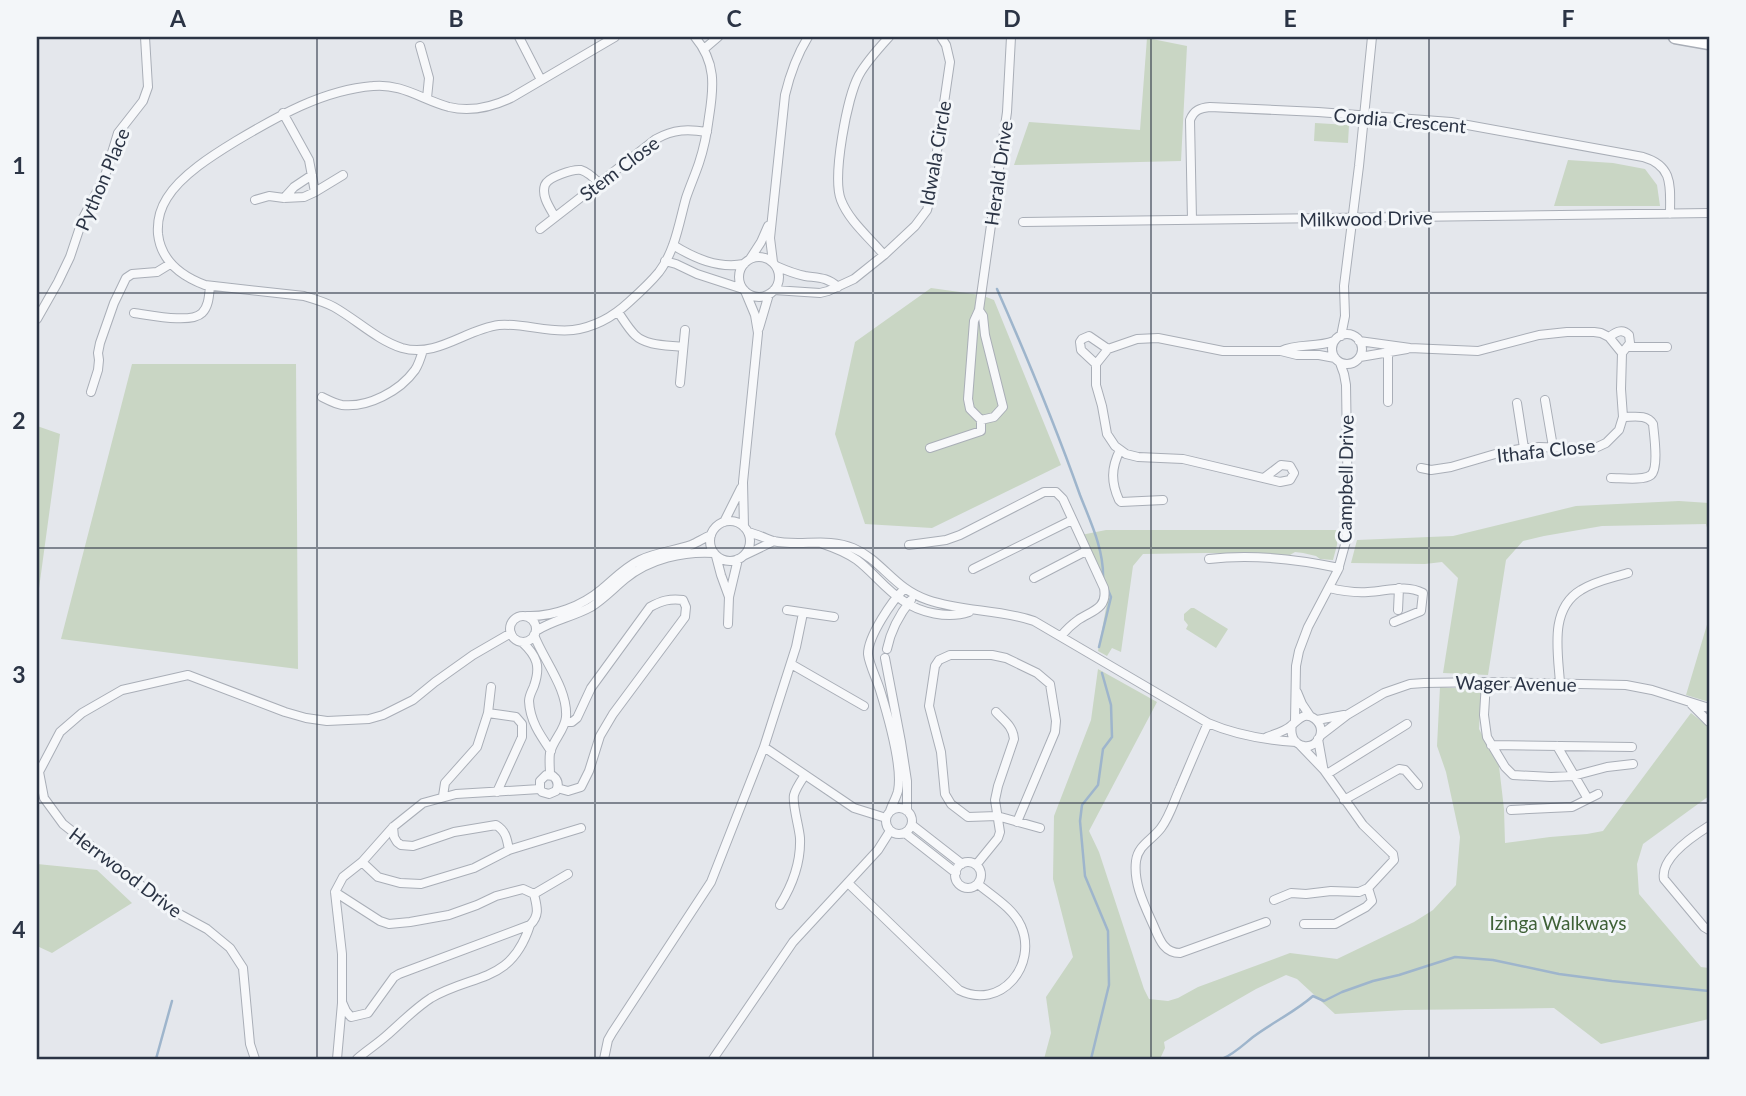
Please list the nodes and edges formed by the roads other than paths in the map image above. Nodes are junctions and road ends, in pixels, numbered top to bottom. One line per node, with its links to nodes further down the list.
1 (145, 37): 48 (street, Python Place)
2 (519, 37): 15 (street)
3 (615, 37): 15 (street)
4 (695, 37): 14 (street)
5 (718, 37): 14 (street)
6 (808, 37): 30 (street)
7 (889, 37): 35 (street)
8 (941, 37): 35 (street, Idwala Circle)
9 (1012, 37): 44 (street, Herald Drive)
10 (1372, 37): 18 (street)
11 (1675, 37): 12 (street)
12 (1709, 43)
13 (419, 46): 16 (street)
14 (704, 50): 19 (street)
15 (541, 80): 16 (street)
16 (427, 98): 17 (street)
17 (283, 113): 20 (street); 38 (street)
18 (1364, 116): 26 (street, Cordia Crescent); 29 (street); 31 (street, Cordia Crescent)
19 (707, 132): 22 (street, Stem Close); 34 (street)
20 (312, 175): 23 (street); 24 (street)
21 (343, 175): 23 (street)
22 (599, 183): 28 (street, Stem Close); 28 (street)
23 (315, 192): 24 (street)
24 (284, 198): 25 (street)
25 (255, 200)
26 (1670, 214): 27 (street, Milkwood Drive); 29 (street, Milkwood Drive)
27 (1709, 214)
28 (555, 217): 33 (street, Stem Close)
29 (1352, 217): 31 (street, Milkwood Drive); 47 (street)
30 (771, 220): 37 (street); 39 (street)
31 (1192, 220): 32 (street, Milkwood Drive)
32 (1023, 222)
33 (540, 229)
34 (673, 245): 36 (street); 37 (street)
35 (884, 255): 41 (street, Idwala Circle)
36 (665, 261): 42 (street); 45 (street)
37 (747, 261): 39 (street); 42 (street)
38 (170, 264): 40 (street); 66 (street)
39 (774, 264): 41 (street); 43 (street)
40 (210, 286): 46 (street); 58 (street)
41 (838, 287): 43 (street)
42 (744, 290): 43 (street); 50 (street)
43 (772, 292): 50 (street)
44 (979, 310): 72 (street, Herald Drive); 72 (street, Herald Drive)
45 (618, 312): 54 (street); 58 (street)
46 (134, 313)
47 (1345, 316): 52 (street); 53 (street)
48 (37, 319)
49 (685, 330): 54 (street)
50 (758, 333): 80 (street)
51 (1609, 337): 57 (street); 59 (street); 59 (street)
52 (1338, 338): 53 (street); 60 (street); 62 (street)
53 (1356, 338): 57 (street); 61 (street)
54 (683, 347): 64 (street)
55 (1667, 347): 59 (street)
56 (1108, 349): 60 (street); 63 (street); 63 (street)
57 (1388, 349): 61 (street); 69 (street)
58 (423, 350): 67 (street)
59 (1625, 350): 71 (street)
60 (1281, 351): 62 (street)
61 (1358, 359): 62 (street); 65 (street)
62 (1337, 361): 65 (street)
63 (1096, 364): 76 (street)
64 (680, 383)
65 (1346, 385): 93 (street, Campbell Drive)
66 (91, 392)
67 (321, 397)
68 (1545, 400): 73 (street)
69 (1388, 402)
70 (1517, 403): 75 (street)
71 (1623, 417): 73 (street, Ithafa Close); 79 (street)
72 (981, 420): 74 (street, Herald Drive)
73 (1553, 447): 75 (street, Ithafa Close)
74 (930, 448)
75 (1524, 448): 77 (street, Ithafa Close)
76 (1120, 450): 78 (street); 81 (street)
77 (1421, 468)
78 (1264, 478)
79 (1611, 478)
80 (743, 482): 83 (street); 84 (street)
81 (1163, 500)
82 (1072, 520): 88 (street); 89 (street); 94 (street)
83 (724, 522): 84 (street); 85 (street)
84 (746, 529): 86 (street); 91 (street)
85 (710, 535): 90 (street); 108 (street)
86 (774, 541): 87 (street); 91 (street)
87 (818, 543): 99 (street); 101 (street)
88 (909, 545)
89 (1086, 551): 96 (street); 114 (street)
90 (715, 554): 91 (street); 102 (street); 113 (street)
91 (741, 557): 102 (street)
92 (1209, 559): 93 (street)
93 (1339, 568): 97 (street, Campbell Drive)
94 (973, 569)
95 (1628, 573): 118 (street)
96 (1034, 578)
97 (1329, 588): 98 (street); 120 (street, Campbell Drive)
98 (1399, 588): 105 (street); 110 (street)
99 (904, 589): 100 (street); 101 (street)
100 (916, 595): 103 (street); 106 (street)
101 (897, 596): 103 (street); 156 (street)
102 (729, 597): 111 (street)
103 (908, 604): 106 (street); 155 (street)
104 (787, 610): 107 (street)
105 (1398, 610)
106 (972, 611): 114 (street)
107 (803, 613): 109 (street); 116 (street)
108 (527, 617): 112 (street); 113 (street)
109 (834, 617)
110 (1394, 622)
111 (728, 624)
112 (511, 633): 115 (street); 184 (street, Herrwood Drive)
113 (535, 633): 115 (street); 128 (street)
114 (1061, 636): 130 (street)
115 (522, 642): 140 (street)
116 (791, 664): 122 (street); 138 (street)
117 (1486, 682): 118 (street, Wager Avenue); 126 (street, Wager Avenue); 136 (street)
118 (1560, 683): 121 (street, Wager Avenue)
119 (491, 687): 125 (street)
120 (1296, 689): 127 (street); 131 (street, Campbell Drive)
121 (1690, 703): 123 (street, Wager Avenue); 129 (street, Wager Avenue)
122 (864, 706)
123 (1709, 708)
124 (996, 712): 157 (street)
125 (488, 713): 149 (street); 151 (street)
126 (1347, 715): 127 (street); 133 (street)
127 (1313, 718): 131 (street); 133 (street)
128 (565, 722): 140 (street); 147 (street)
129 (1709, 722)
130 (1208, 723): 134 (street); 179 (street)
131 (1293, 723): 134 (street); 135 (street)
132 (1408, 724): 142 (street)
133 (1320, 737): 135 (street); 142 (street)
134 (1264, 738): 135 (street)
135 (1298, 744): 142 (street)
136 (1491, 745): 137 (street); 145 (street)
137 (1557, 746): 139 (street); 145 (street)
138 (764, 747): 144 (street); 187 (street)
139 (1632, 747)
140 (551, 751): 143 (street)
141 (1633, 764): 145 (street)
142 (1325, 772): 153 (street)
143 (550, 775): 147 (street); 148 (street)
144 (805, 775): 156 (street); 178 (street)
145 (1573, 776): 152 (street)
146 (1418, 785): 153 (street)
147 (558, 788): 148 (street)
148 (540, 789): 149 (street)
149 (497, 792): 151 (street)
150 (1598, 794): 152 (street)
151 (443, 796): 160 (street)
152 (1588, 799): 154 (street)
153 (1344, 800): 174 (street)
154 (1511, 810)
155 (907, 811): 156 (street); 159 (street)
156 (888, 815): 164 (street)
157 (997, 817): 158 (street); 158 (street); 169 (street)
158 (1017, 822): 162 (street)
159 (912, 825): 165 (street); 168 (street)
160 (393, 827): 166 (street); 167 (street)
161 (581, 828): 166 (street)
162 (1040, 828)
163 (1708, 830): 182 (street)
164 (890, 831): 165 (street); 172 (street)
165 (905, 833): 170 (street)
166 (509, 850): 167 (street)
167 (362, 862): 175 (street)
168 (962, 864): 169 (street); 170 (street)
169 (976, 865): 173 (street)
170 (956, 873): 173 (street)
171 (568, 874): 176 (street)
172 (848, 883): 173 (street); 188 (street)
173 (978, 884)
174 (1368, 888): 177 (street); 180 (street)
175 (335, 892): 176 (street); 183 (street)
176 (534, 894): 181 (street)
177 (1274, 900)
178 (780, 905)
179 (1266, 922)
180 (1304, 924)
181 (530, 925): 183 (street); 186 (street)
182 (1709, 930)
183 (342, 1002): 185 (street)
184 (255, 1059)
185 (337, 1059)
186 (357, 1059)
187 (604, 1059)
188 (713, 1059)

